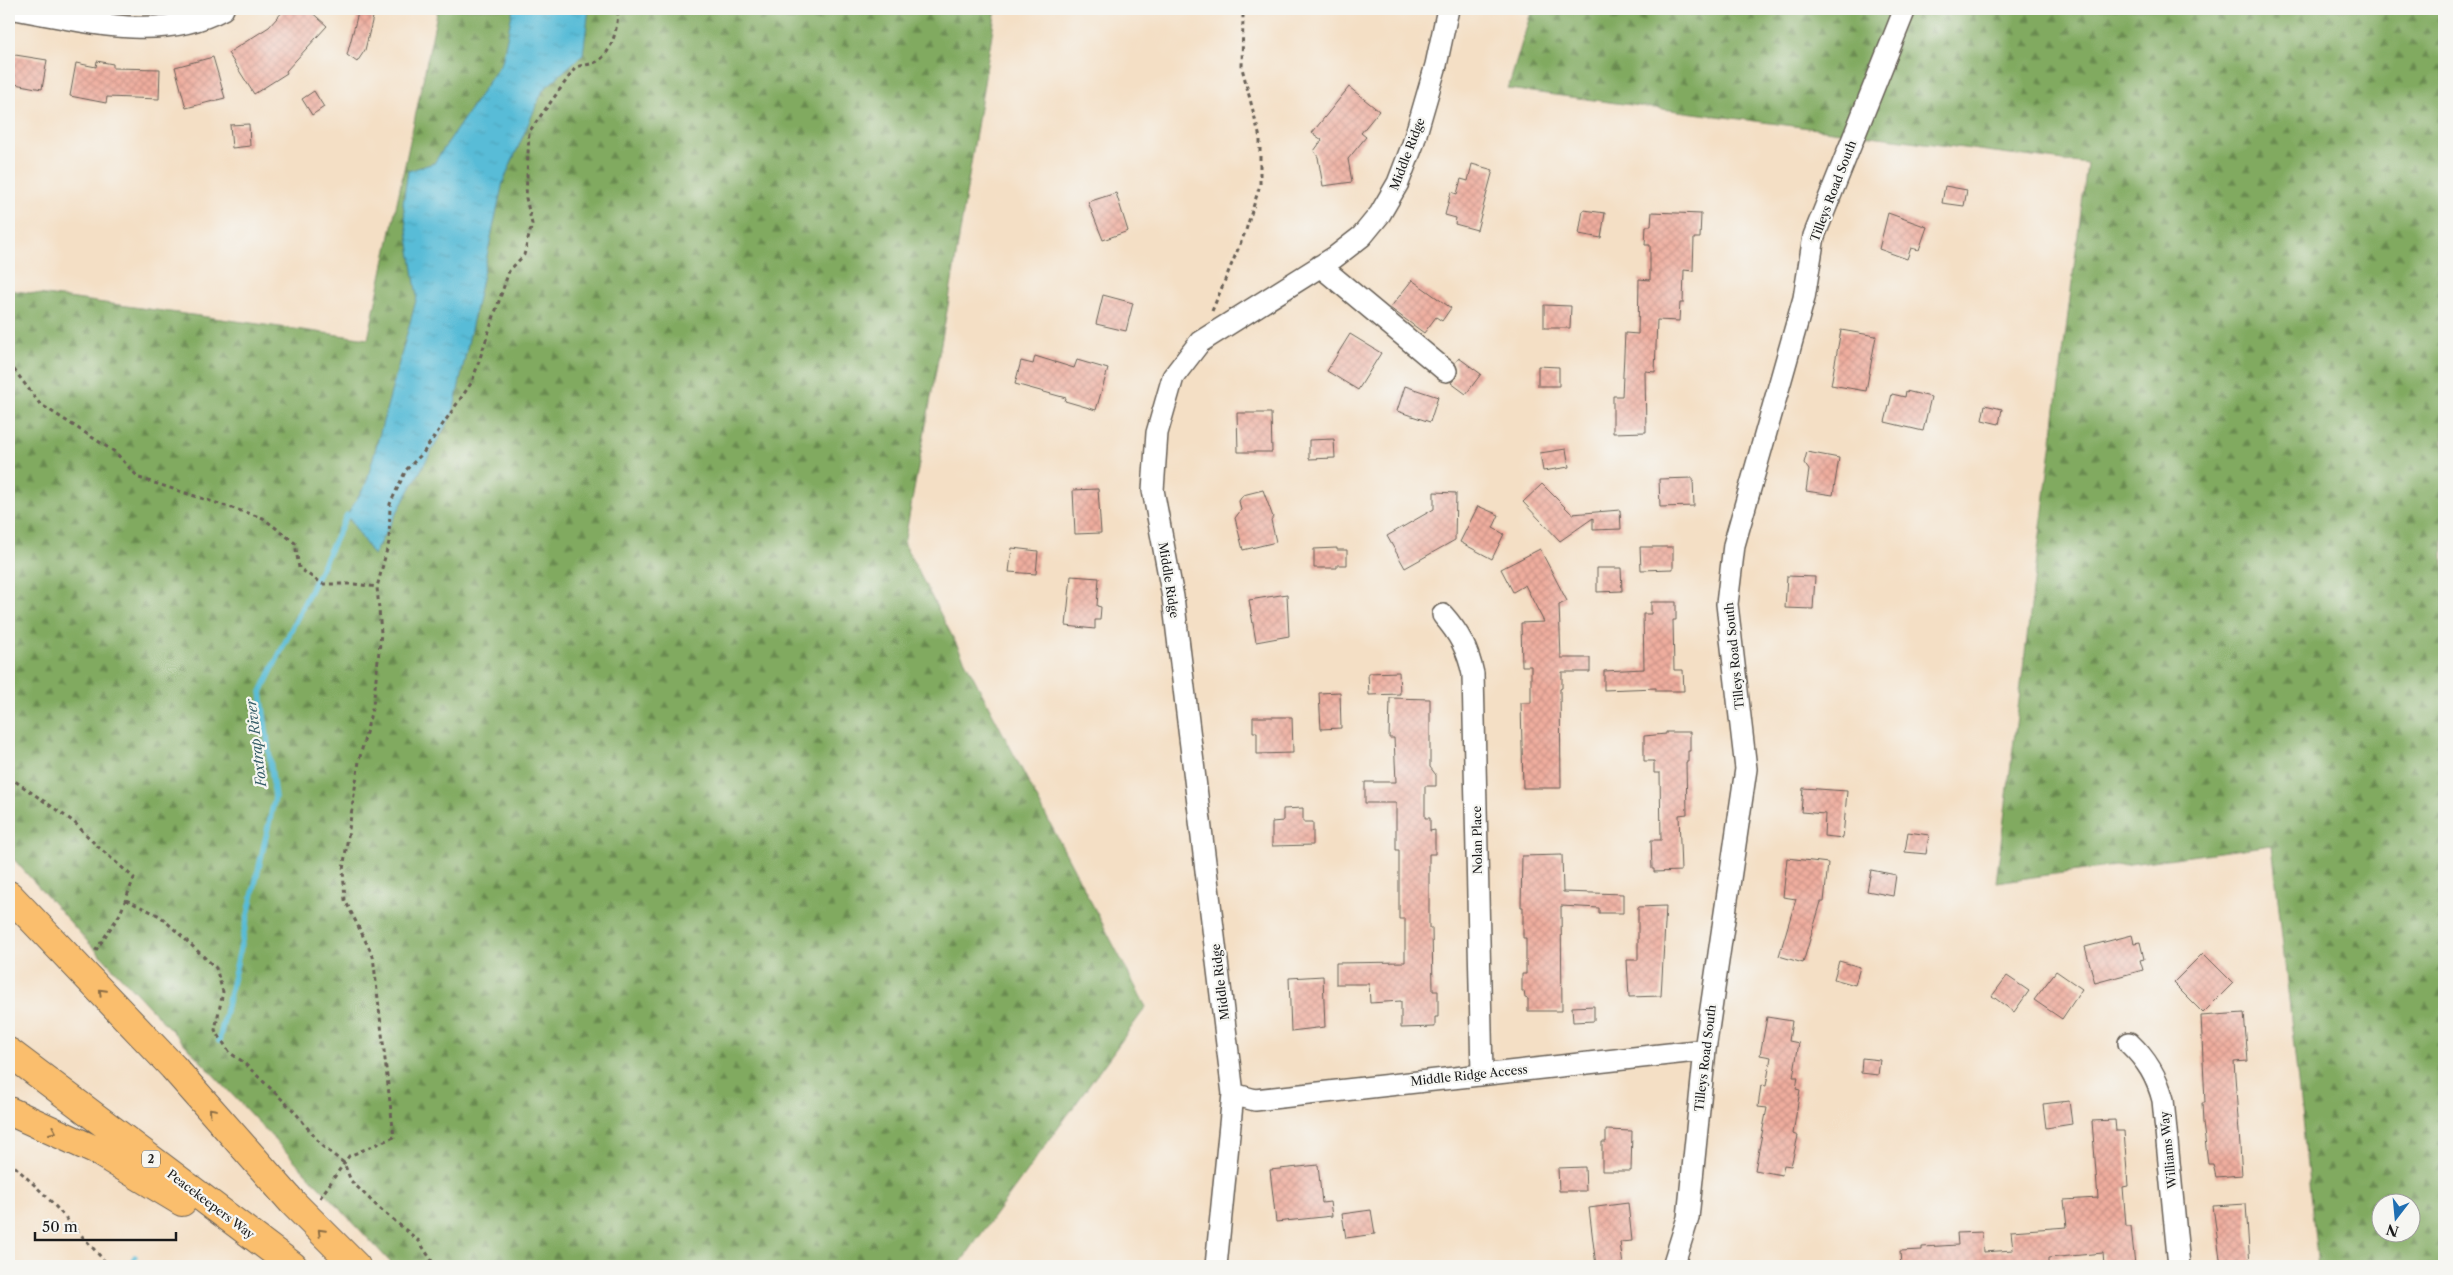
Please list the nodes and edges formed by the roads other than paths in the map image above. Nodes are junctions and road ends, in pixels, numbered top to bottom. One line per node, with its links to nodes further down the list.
1 (14, 9): 2 (street)
2 (223, 9)
3 (1448, 9): 5 (street, Middle Ridge)
4 (1905, 9): 10 (street, Tilleys Road South)
5 (1320, 266): 6 (street); 13 (street, Middle Ridge)
6 (1446, 371)
7 (1443, 615): 12 (street, Nolan Place)
8 (9, 896): 16 (highway, one-way to 8)
9 (2129, 1043): 19 (street, Williams Way)
10 (1705, 1050): 12 (street, Middle Ridge Access); 18 (street, Tilleys Road South)
11 (9, 1052): 15 (highway, Peacekeepers Way / 2)
12 (1482, 1074): 13 (street, Middle Ridge Access)
13 (1233, 1094): 17 (street, Middle Ridge)
14 (9, 1111): 15 (highway, one-way to 15)
15 (292, 1266)
16 (356, 1266)
17 (1216, 1266)
18 (1673, 1266)
19 (2179, 1266)

